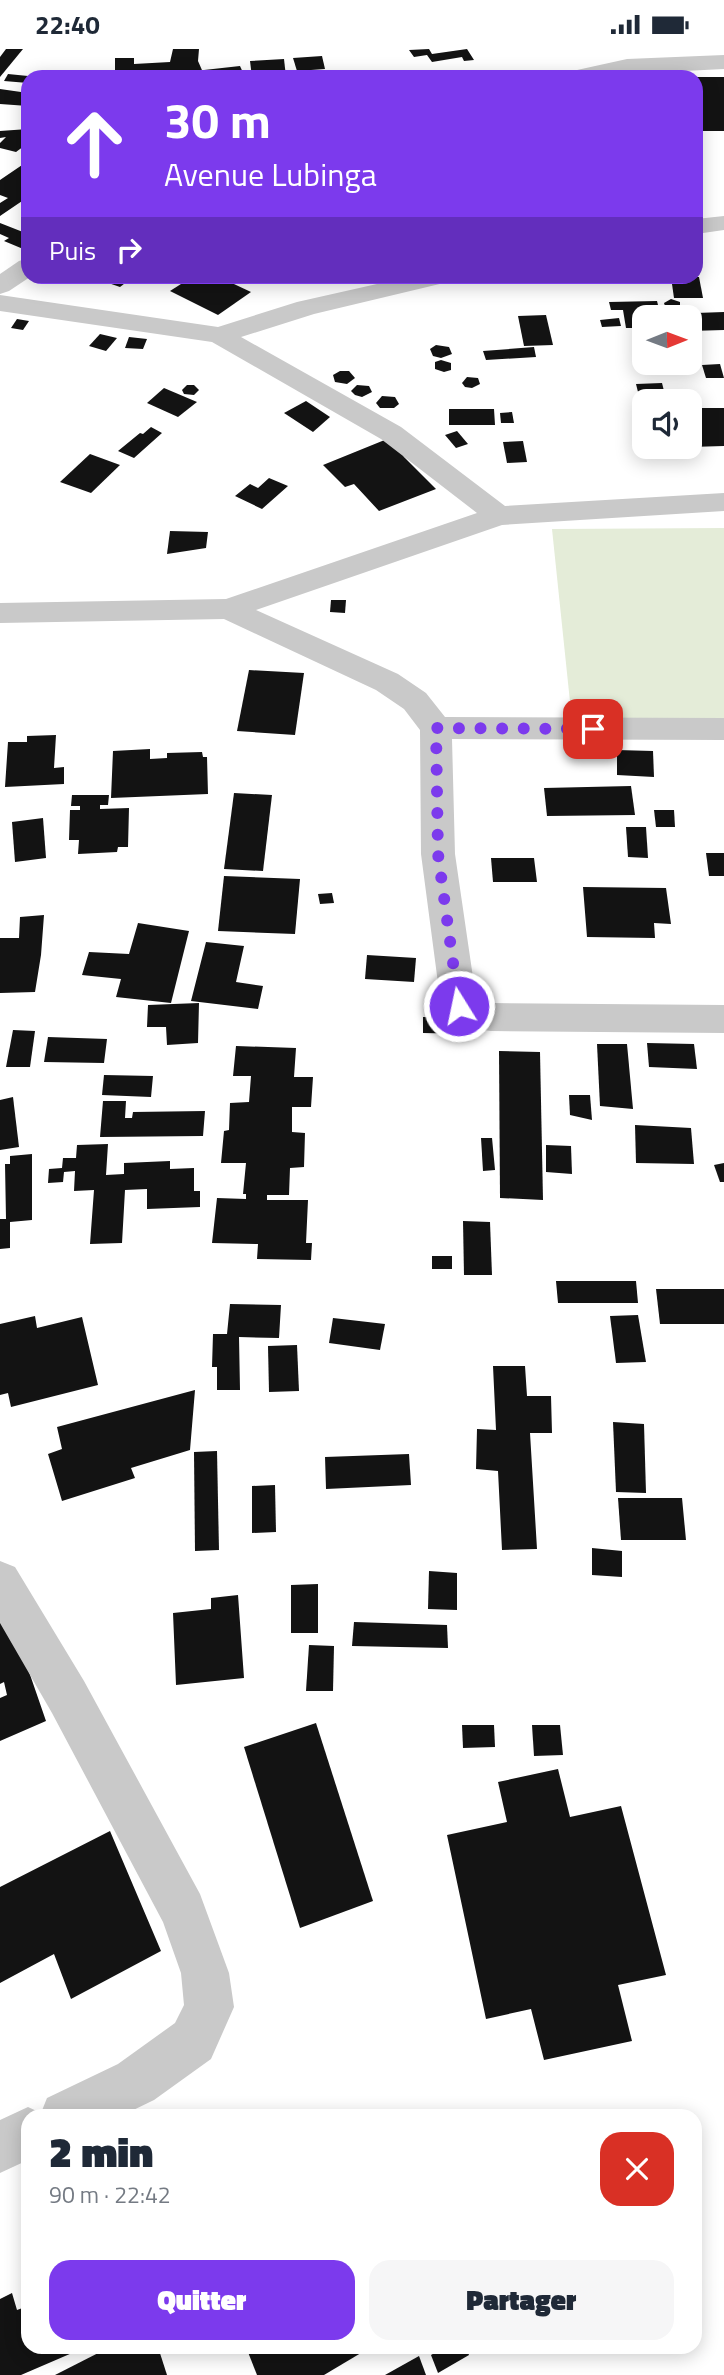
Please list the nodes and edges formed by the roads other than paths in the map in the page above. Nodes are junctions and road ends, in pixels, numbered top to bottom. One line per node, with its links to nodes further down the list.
1 (724, 62): 2 (street)
2 (608, 70)
3 (724, 223): 4 (street)
4 (703, 226)
5 (21, 271): 7 (street)
6 (409, 284): 9 (street)
7 (0, 286)
8 (0, 303): 9 (street)
9 (219, 335): 11 (street)
10 (724, 502): 11 (street)
11 (499, 516): 12 (street)
12 (228, 609): 13 (street); 14 (street)
13 (0, 613)
14 (436, 728): 15 (street); 16 (street)
15 (724, 729)
16 (724, 1019)
17 (0, 1582): 18 (street)
18 (80, 2109)
19 (21, 2136): 20 (street)
20 (0, 2147)

